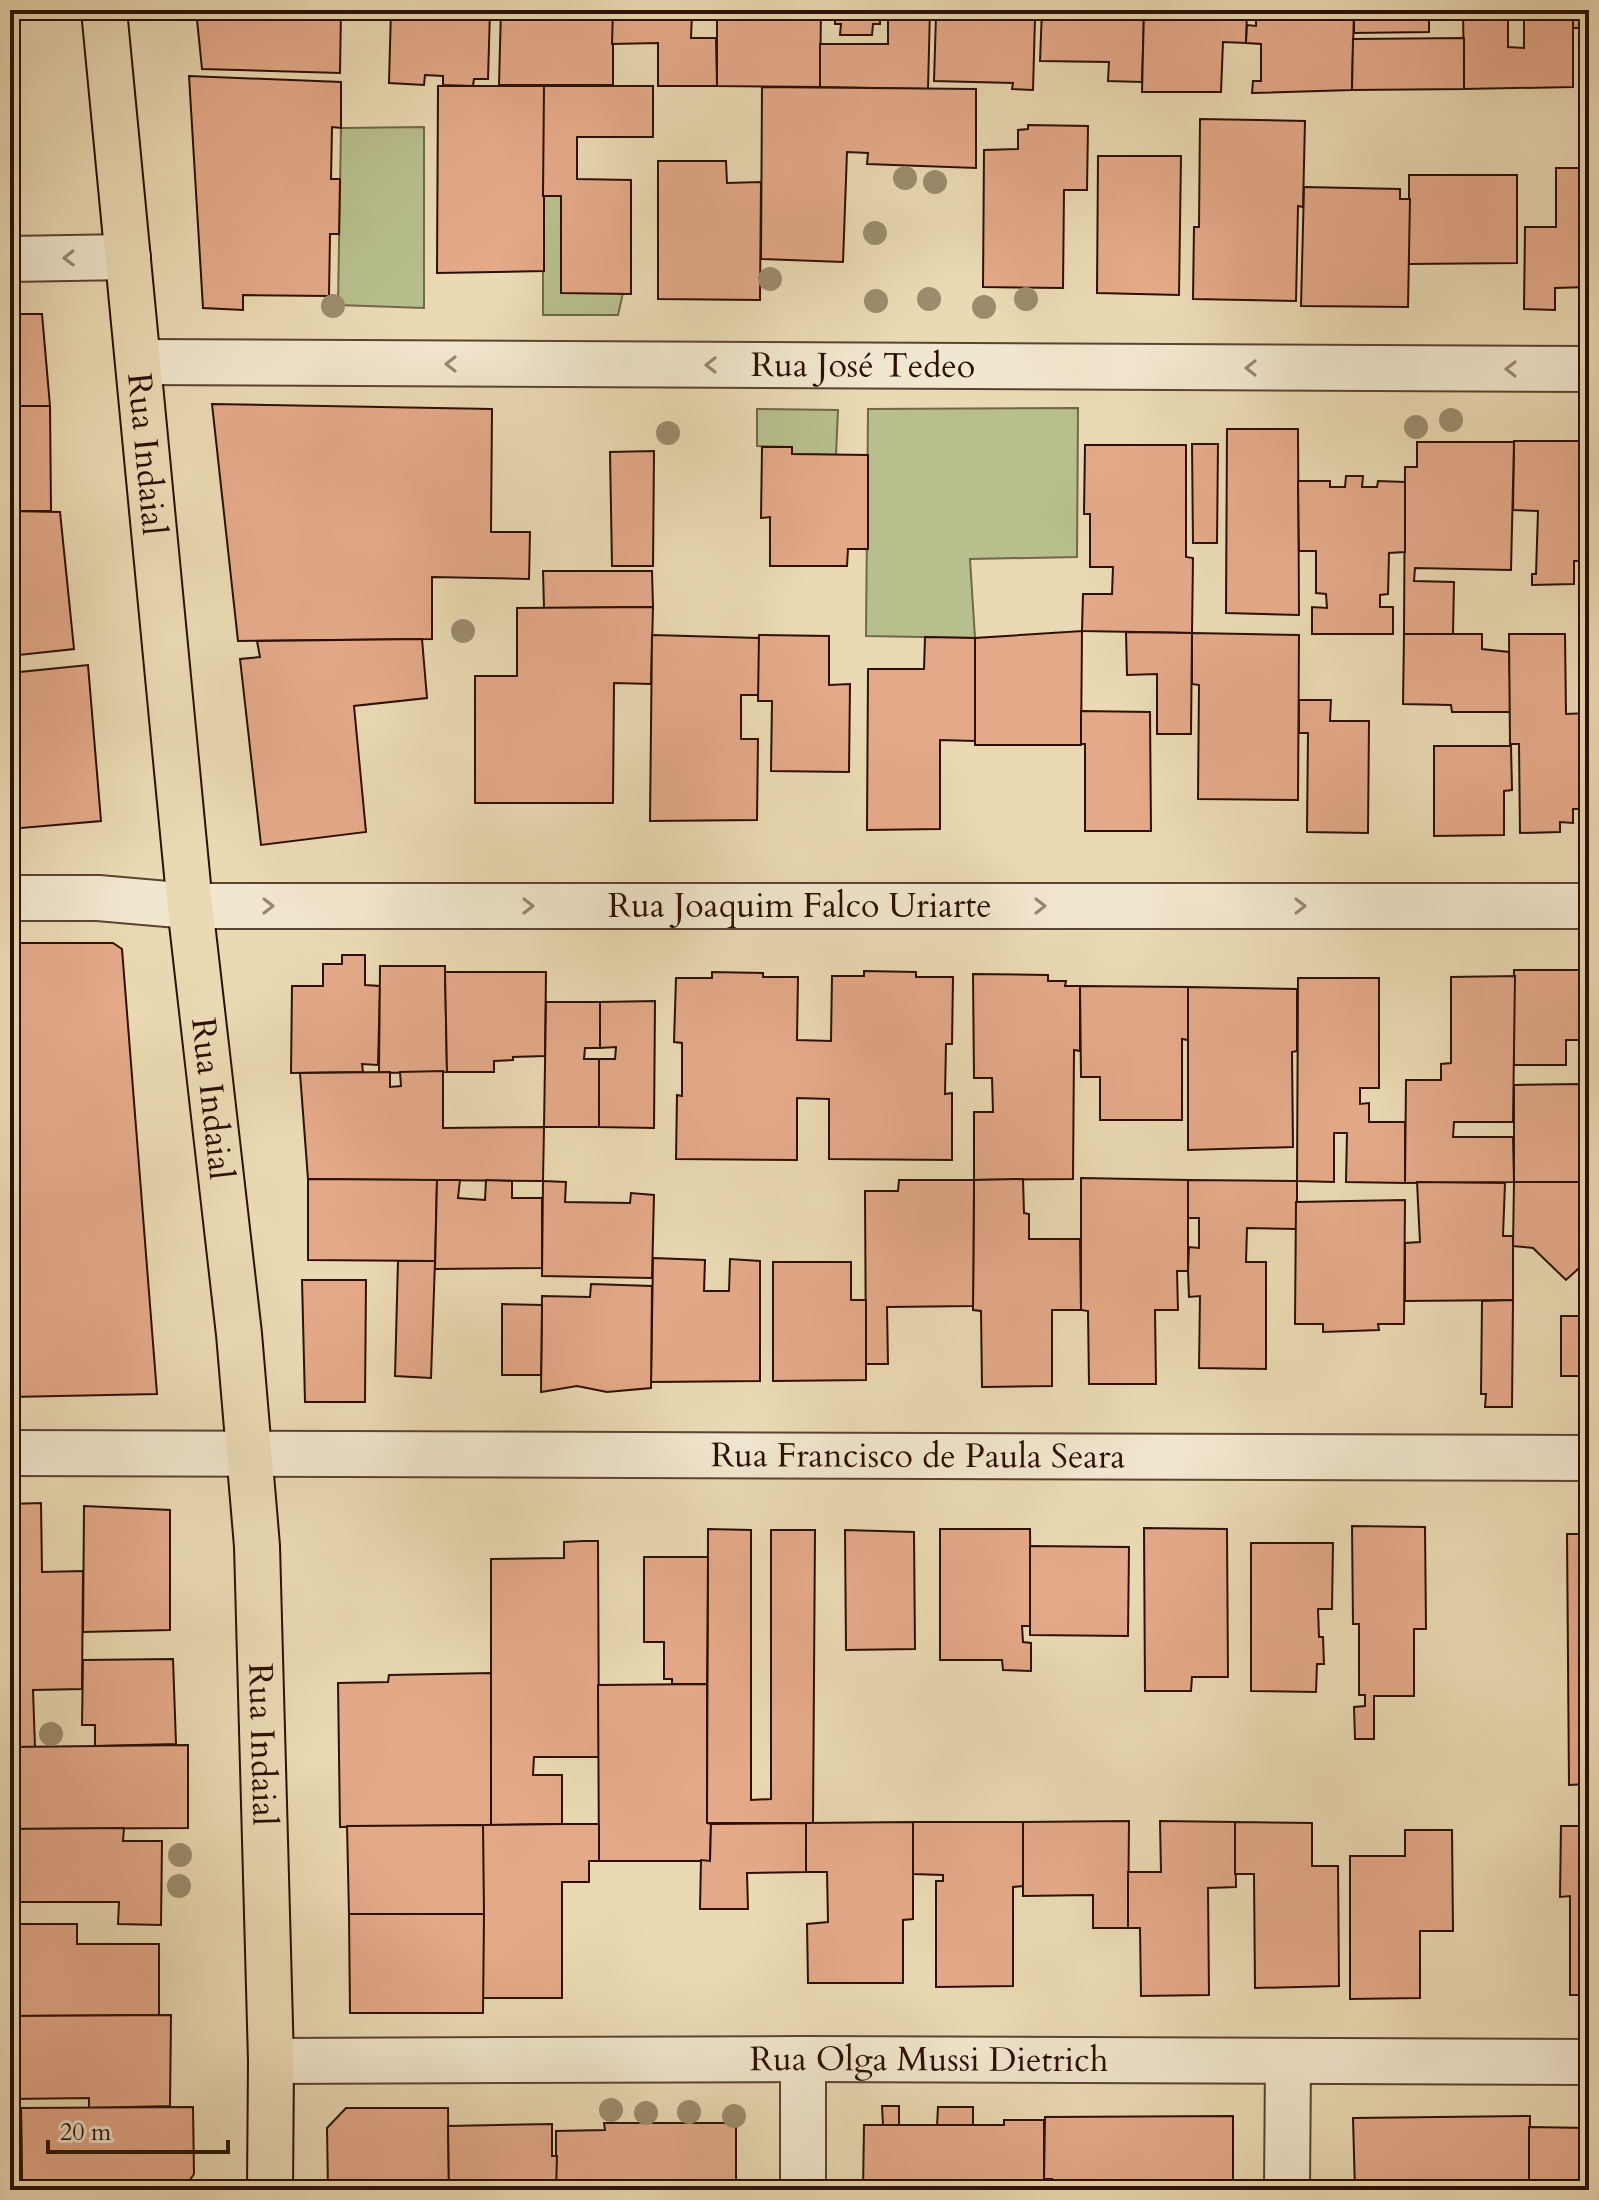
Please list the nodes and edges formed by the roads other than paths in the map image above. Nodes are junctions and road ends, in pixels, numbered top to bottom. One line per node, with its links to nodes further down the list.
1 (104, 10): 2 (main road, Rua Indaial)
2 (128, 257): 3 (street, one-way to 3); 4 (main road, Rua Indaial)
3 (10, 259)
4 (139, 362): 5 (street, Rua José Tedeo, one-way to 4); 7 (main road, Rua Indaial)
5 (1589, 369)
6 (10, 898): 7 (street, Rua Joaquim Falco Uriarte)
7 (190, 906): 8 (street, Rua Joaquim Falco Uriarte, one-way to 8); 10 (main road, Rua Indaial)
8 (1589, 906)
9 (10, 1453): 10 (street, Rua Francisco de Paula Seara)
10 (249, 1453): 11 (street, Rua Francisco de Paula Seara); 13 (main road, Rua Indaial)
11 (1589, 1458)
12 (803, 2059): 13 (street, Rua Olga Mussi Dietrich); 14 (street, Rua Olga Mussi Dietrich); 17 (street)
13 (271, 2061): 16 (main road, Rua Indaial)
14 (1288, 2062): 15 (street, Rua Olga Mussi Dietrich); 18 (street)
15 (1589, 2062)
16 (270, 2190)
17 (803, 2190)
18 (1287, 2190)

